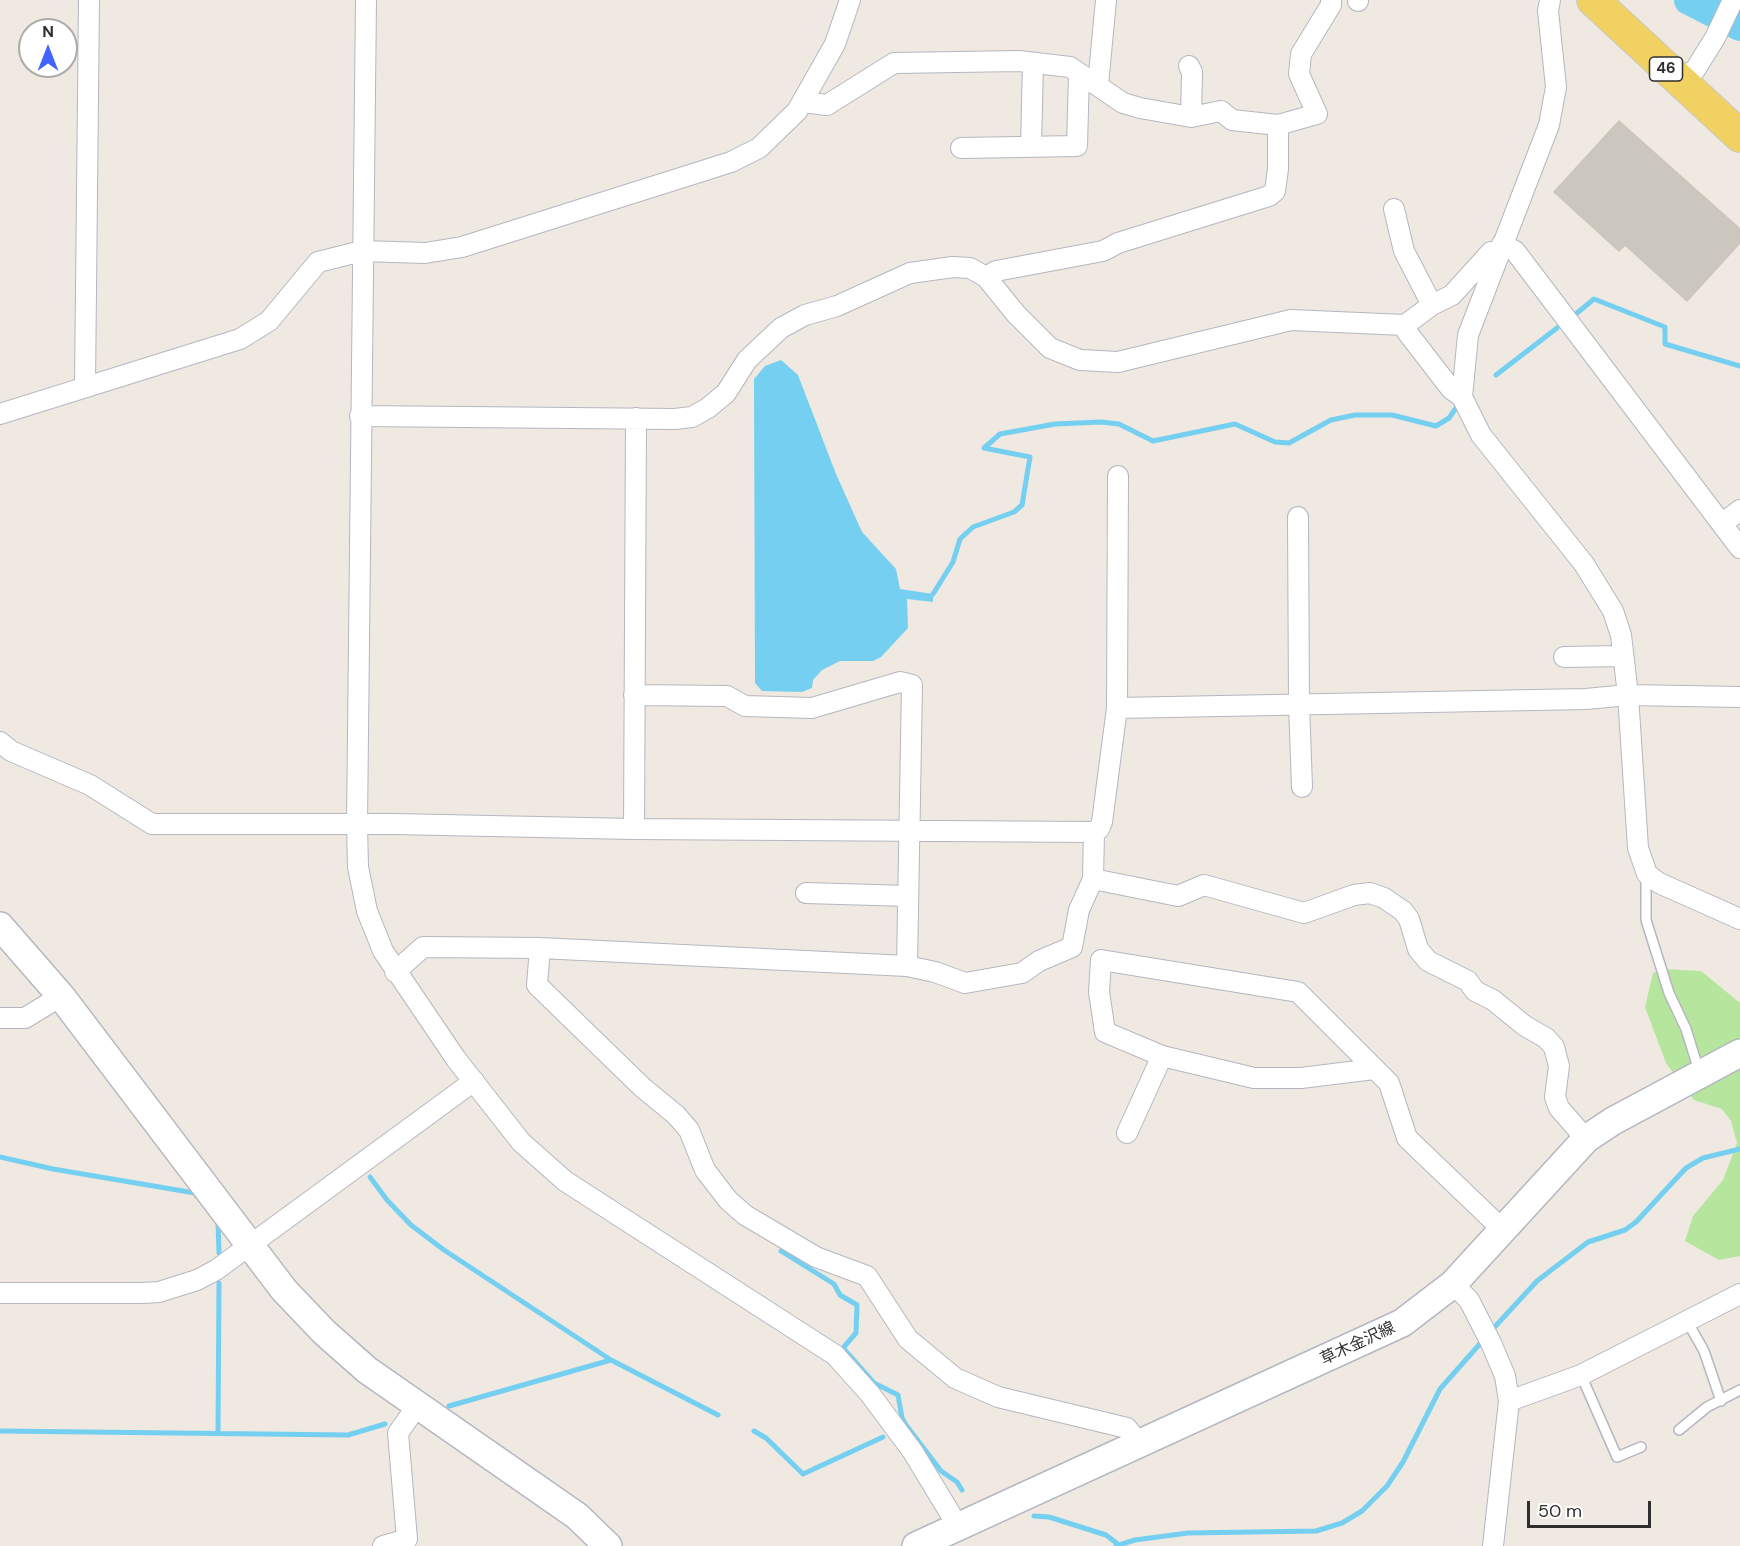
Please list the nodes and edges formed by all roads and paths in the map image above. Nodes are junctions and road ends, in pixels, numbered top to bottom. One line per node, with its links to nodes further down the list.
1 (89, 0): 26 (street)
2 (366, 0): 22 (street)
3 (850, 0): 14 (street)
4 (1106, 0): 13 (street)
5 (1331, 0): 16 (street)
6 (1550, 0): 21 (street)
7 (1593, 0): 12 (main road, 46)
8 (1733, 0): 12 (street)
9 (1033, 63): 11 (street); 14 (street); 18 (street)
10 (1189, 66): 15 (street)
11 (1079, 74): 13 (street); 18 (street)
12 (1678, 81): 17 (main road, 46)
13 (1098, 85): 15 (street)
14 (803, 102): 22 (street)
15 (1191, 117): 16 (street)
16 (1278, 125): 23 (street)
17 (1740, 136)
18 (1031, 147): 19 (street)
19 (961, 148)
20 (1394, 209): 24 (street)
21 (1501, 248): 24 (street); 27 (street); 34 (street)
22 (362, 251): 26 (street); 29 (street)
23 (986, 277): 25 (street); 30 (street)
24 (1432, 304): 25 (street)
25 (1405, 325): 27 (street)
26 (85, 386): 28 (street)
27 (1462, 397): 36 (street)
28 (0, 414)
29 (360, 416): 30 (street); 45 (street)
30 (636, 418): 38 (street)
31 (1119, 476): 42 (street)
32 (1740, 510): 34 (street)
33 (1298, 517): 41 (street)
34 (1722, 524): 35 (street)
35 (1740, 548)
36 (1622, 656): 37 (street); 39 (street)
37 (1564, 657)
38 (634, 695): 46 (street); 47 (street)
39 (1628, 695): 40 (street); 41 (street); 49 (street)
40 (1740, 697)
41 (1299, 704): 42 (street); 44 (street)
42 (1117, 708): 48 (street)
43 (0, 742): 45 (street)
44 (1302, 786)
45 (357, 825): 46 (street); 57 (street)
46 (634, 828): 47 (street)
47 (910, 830): 48 (street); 52 (street)
48 (1094, 832): 50 (street)
49 (1650, 876): 53 (street); 63 (lane)
50 (1094, 879): 56 (street); 66 (street)
51 (806, 893): 52 (street)
52 (908, 896): 56 (street)
53 (1740, 919)
54 (0, 926): 58 (main road)
55 (540, 948): 56 (street); 57 (street); 79 (street)
56 (907, 966)
57 (395, 972): 64 (street)
58 (61, 996): 59 (street); 68 (main road)
59 (0, 1018)
60 (1740, 1053): 63 (main road, 草木金沢線)
61 (1162, 1056): 62 (street); 62 (street); 65 (street)
62 (1374, 1069): 67 (street)
63 (1700, 1074): 66 (main road, 草木金沢線)
64 (474, 1081): 68 (street); 81 (street)
65 (1127, 1133)
66 (1586, 1139): 67 (main road, 草木金沢線)
67 (1502, 1229): 69 (main road, 草木金沢線)
68 (250, 1245): 70 (street); 77 (main road)
69 (1454, 1284): 75 (street); 79 (main road, 草木金沢線)
70 (0, 1293)
71 (1739, 1297): 72 (street)
72 (1687, 1321): 73 (street); 76 (lane)
73 (1581, 1375): 75 (street); 80 (lane)
74 (1740, 1390): 76 (lane)
75 (1509, 1401): 85 (street)
76 (1721, 1401): 78 (lane)
77 (417, 1406): 82 (street); 83 (main road)
78 (1679, 1430)
79 (1140, 1445): 81 (main road, 草木金沢線)
80 (1641, 1447)
81 (959, 1528): 84 (main road, 草木金沢線)
82 (383, 1546)
83 (608, 1546)
84 (916, 1546)
85 (1493, 1546)

